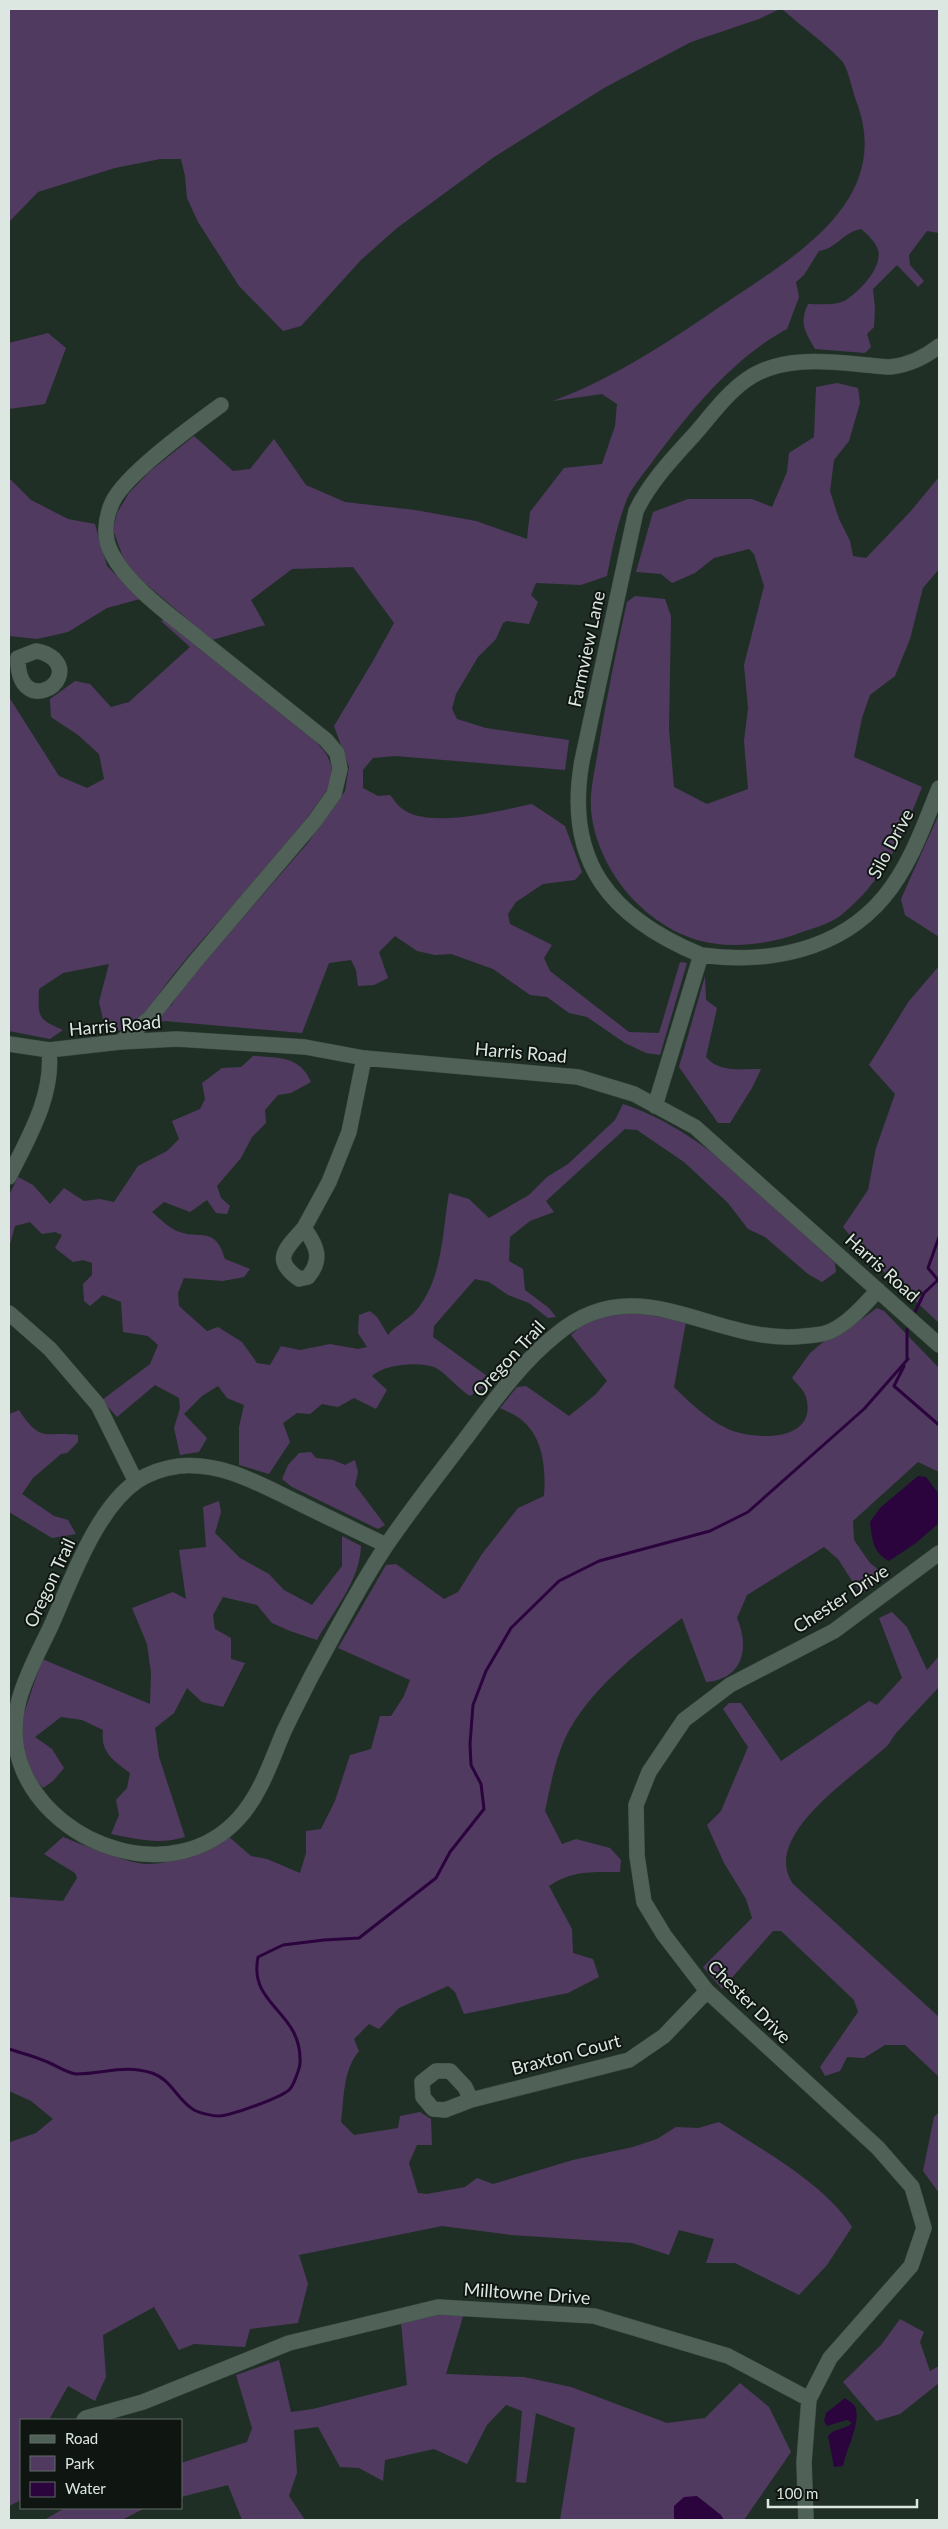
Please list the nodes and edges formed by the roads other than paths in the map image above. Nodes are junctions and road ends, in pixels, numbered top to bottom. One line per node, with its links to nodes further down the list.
1 (939, 346): 4 (street, Farmview Lane)
2 (222, 405): 5 (street)
3 (939, 788): 4 (street, Silo Drive)
4 (701, 955): 9 (street)
5 (120, 1042): 7 (street, Harris Road); 8 (street, Harris Road)
6 (9, 1044): 7 (street, Harris Road)
7 (49, 1050): 10 (street)
8 (364, 1058): 9 (street, Harris Road); 11 (street)
9 (655, 1106): 12 (street, Harris Road)
10 (9, 1177)
11 (304, 1228)
12 (878, 1290): 14 (street, Harris Road); 16 (street, Oregon Trail)
13 (9, 1313): 15 (street)
14 (939, 1345)
15 (136, 1482): 16 (street, Oregon Trail); 16 (street, Oregon Trail)
16 (386, 1545)
17 (939, 1553): 18 (street, Chester Drive)
18 (707, 1991): 19 (street, Braxton Court); 20 (street, Chester Drive)
19 (471, 2100)
20 (809, 2399): 21 (street, Milltowne Drive); 23 (street)
21 (124, 2414): 22 (street, Milltowne Drive)
22 (85, 2419)
23 (806, 2520)

